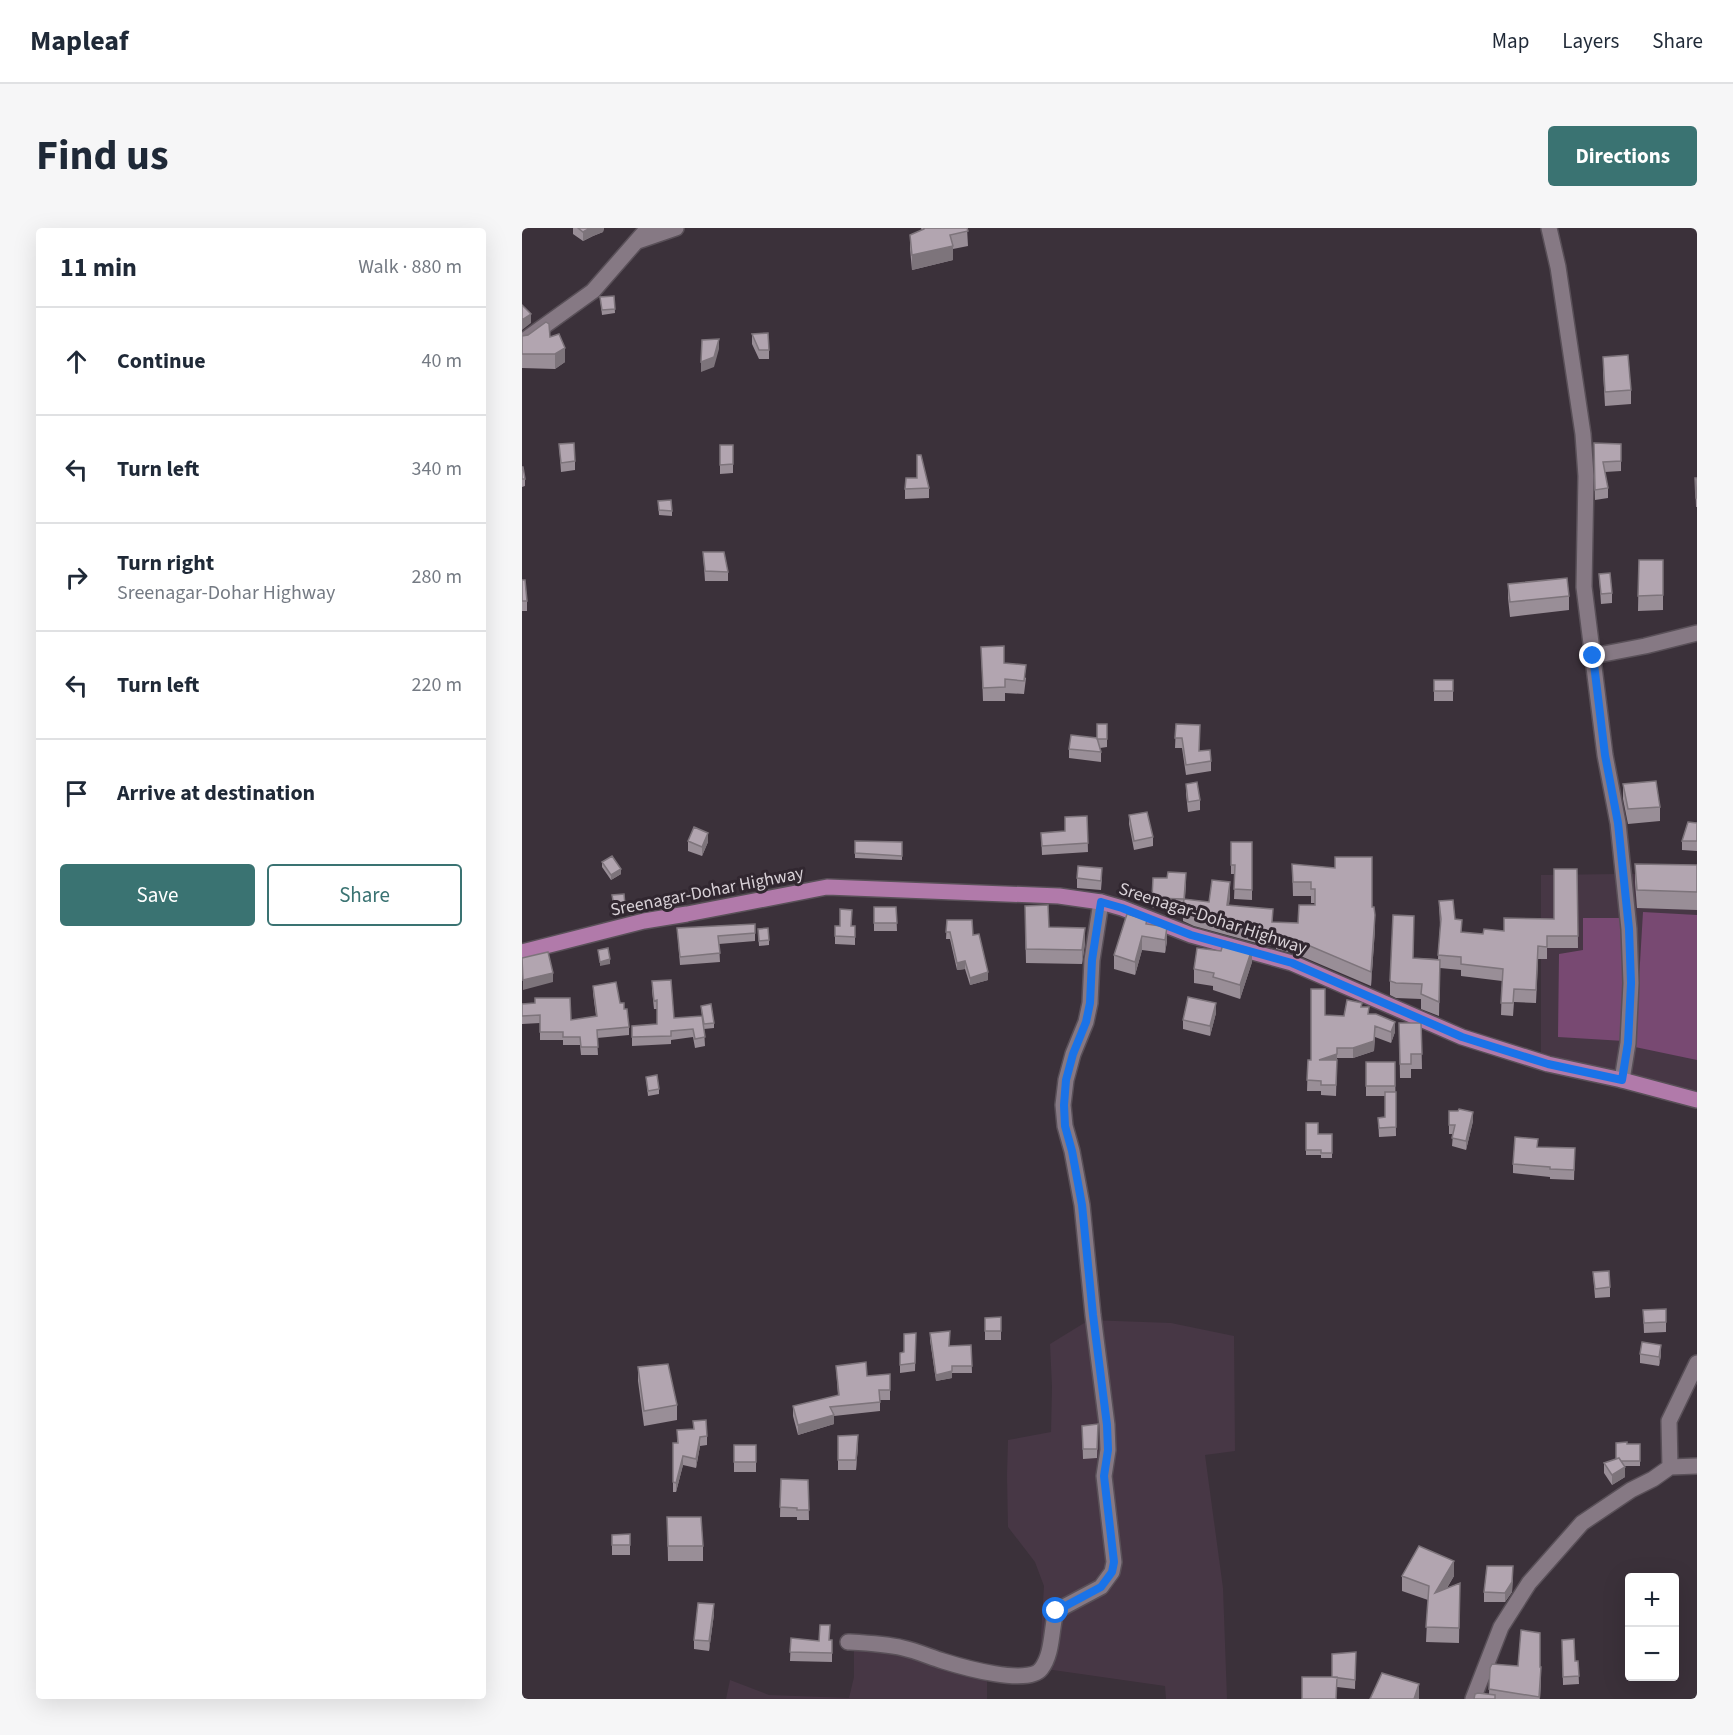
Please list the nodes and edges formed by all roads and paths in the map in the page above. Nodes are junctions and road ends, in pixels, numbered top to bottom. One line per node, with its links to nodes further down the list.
1 (676, 228): 3 (street)
2 (1549, 228): 6 (street)
3 (643, 234): 4 (street)
4 (522, 342)
5 (1697, 633): 6 (street)
6 (1593, 656): 9 (street)
7 (1101, 902): 8 (main road, Sreenagar-Dohar Highway); 9 (main road, Sreenagar-Dohar Highway); 14 (street)
8 (522, 952)
9 (1622, 1080): 10 (main road, Sreenagar-Dohar Highway)
10 (1697, 1100)
11 (1697, 1363): 13 (street)
12 (1697, 1466): 13 (street)
13 (1670, 1467): 15 (street)
14 (848, 1642)
15 (1473, 1699)

